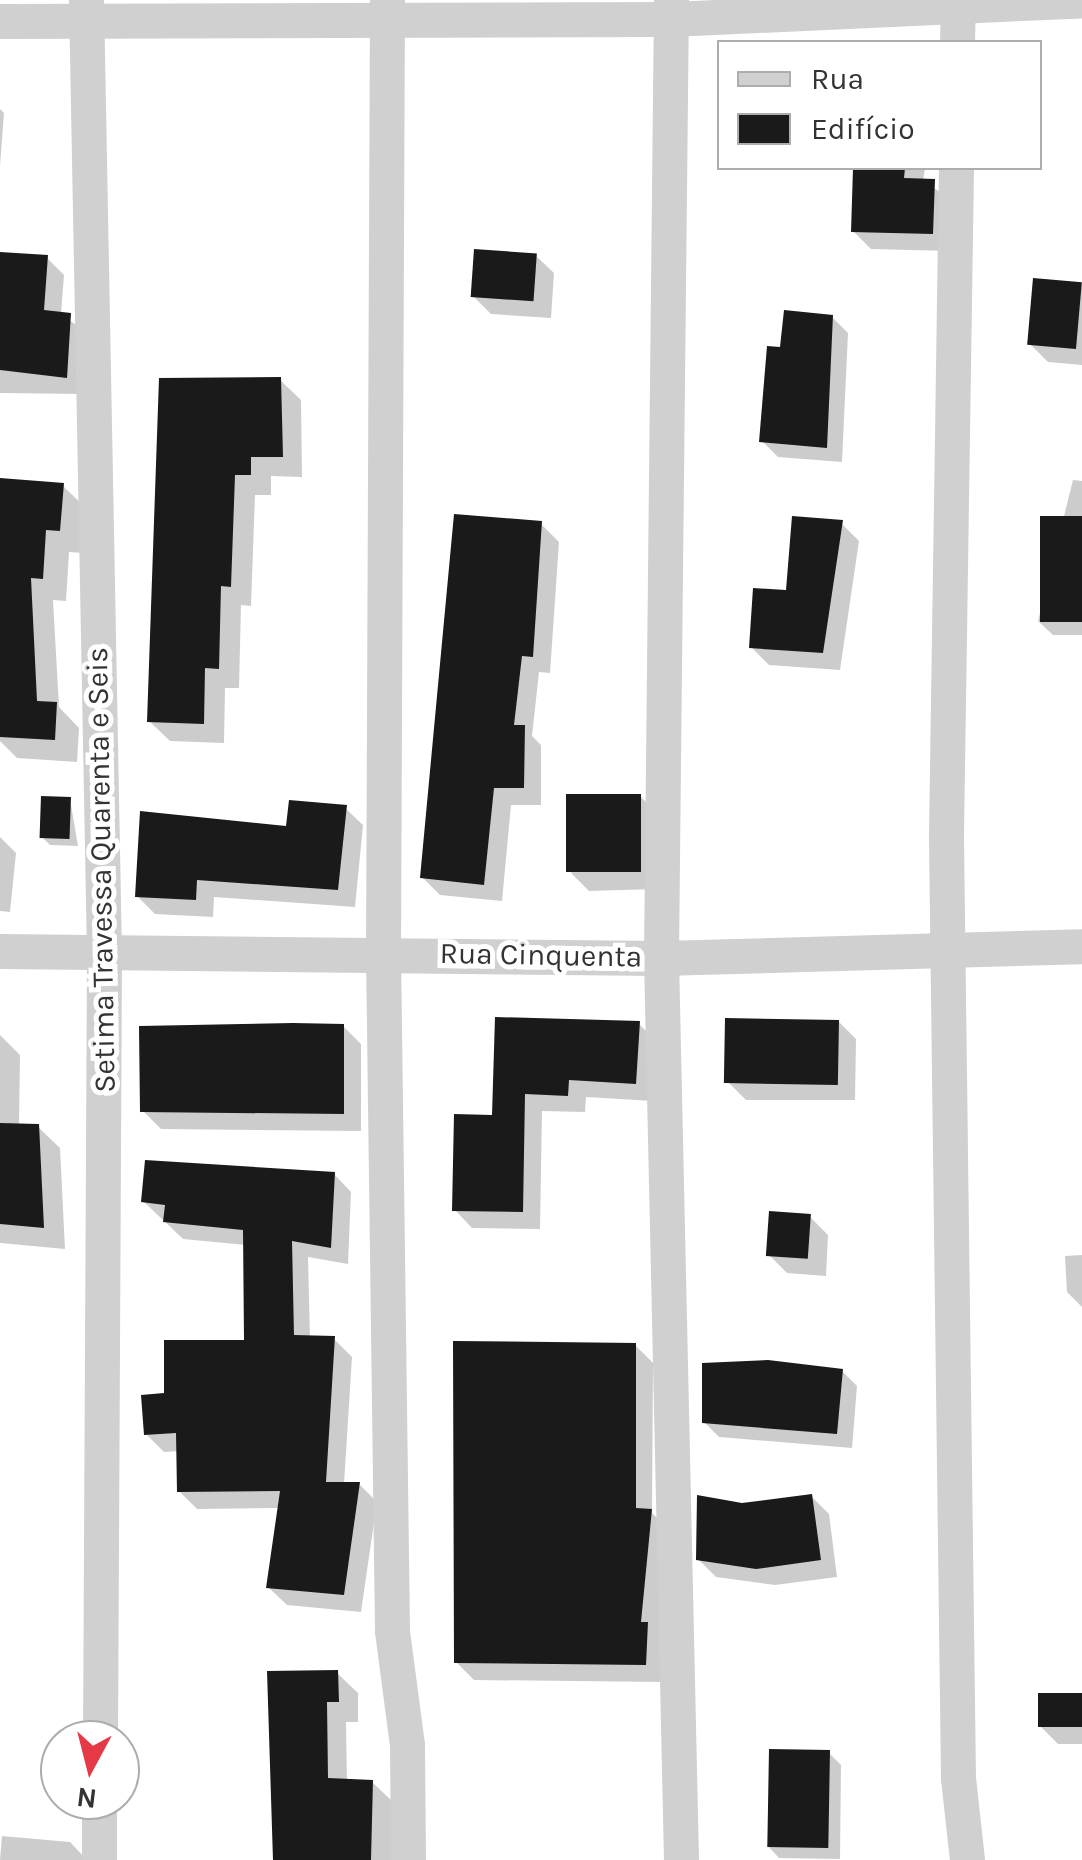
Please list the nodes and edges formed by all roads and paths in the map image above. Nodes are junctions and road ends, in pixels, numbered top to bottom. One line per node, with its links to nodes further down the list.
1 (1082, 0): 2 (street)
2 (958, 1): 3 (street); 7 (street)
3 (671, 9): 5 (street); 14 (street)
4 (87, 10): 5 (street); 6 (street); 12 (street, Setima Travessa Quarenta e Seis)
5 (387, 10): 13 (street)
6 (0, 21)
7 (958, 40)
8 (956, 170): 10 (street)
9 (1082, 946): 10 (street, Rua Cinquenta)
10 (950, 950): 14 (street, Rua Cinquenta); 20 (street)
11 (0, 952): 12 (street, Rua Cinquenta)
12 (104, 952): 13 (street, Rua Cinquenta); 15 (street, Setima Travessa Quarenta e Seis)
13 (383, 952): 14 (street, Rua Cinquenta); 18 (street)
14 (661, 958): 19 (street)
15 (100, 1720)
16 (99, 1820): 17 (street)
17 (99, 1860)
18 (408, 1860)
19 (681, 1860)
20 (967, 1860)

